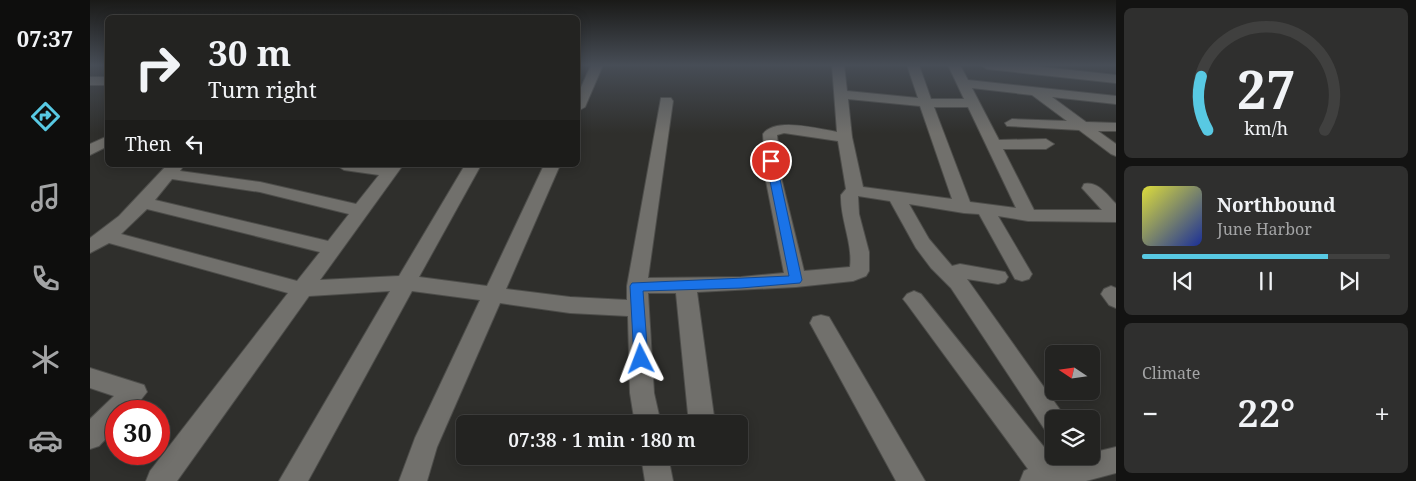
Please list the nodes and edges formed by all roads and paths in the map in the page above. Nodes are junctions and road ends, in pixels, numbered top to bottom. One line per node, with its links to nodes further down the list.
1 (587, 87): 10 (street)
2 (840, 87): 7 (street)
3 (921, 87): 11 (street)
4 (964, 87): 12 (street)
5 (999, 87): 6 (street)
6 (1037, 92): 8 (street); 14 (street)
7 (841, 94): 11 (street); 16 (street)
8 (1116, 100)
9 (666, 101): 45 (street)
10 (580, 103)
11 (926, 103): 12 (street); 31 (street)
12 (971, 103): 19 (street)
13 (1012, 122): 14 (street)
14 (1080, 125): 15 (street); 21 (street)
15 (1116, 127)
16 (845, 138): 28 (street); 41 (street)
17 (105, 142): 20 (street)
18 (1046, 144): 19 (street)
19 (993, 145): 34 (street)
20 (90, 150)
21 (1116, 151)
22 (368, 167): 26 (street)
23 (472, 167): 42 (street)
24 (551, 167): 47 (street)
25 (172, 169): 30 (street); 32 (street)
26 (393, 169): 32 (street)
27 (1090, 188): 35 (street)
28 (854, 191): 29 (street); 41 (street)
29 (897, 197): 31 (street); 43 (street)
30 (144, 202): 36 (street); 38 (street)
31 (964, 208): 33 (street)
32 (361, 211): 38 (street)
33 (986, 211): 34 (street); 39 (street)
34 (1028, 215): 35 (street)
35 (1116, 215)
36 (108, 237): 37 (street); 46 (street)
37 (90, 247)
38 (333, 249): 46 (street)
39 (1022, 274)
40 (998, 277): 43 (street)
41 (796, 280): 44 (street)
42 (406, 282): 46 (street); 47 (street); 62 (street)
43 (958, 283): 52 (street)
44 (686, 285): 45 (street); 54 (street)
45 (637, 286): 49 (street)
46 (301, 289): 61 (street)
47 (494, 295): 49 (street); 63 (street)
48 (914, 299): 60 (street)
49 (638, 308): 53 (street)
50 (822, 323): 65 (street)
51 (90, 378): 55 (street)
52 (1046, 410)
53 (646, 415)
54 (701, 415)
55 (90, 437)
56 (1116, 460): 57 (street)
57 (1100, 461)
58 (656, 465): 64 (street)
59 (1075, 465): 60 (street)
60 (1042, 479)
61 (160, 481)
62 (293, 481)
63 (413, 481)
64 (659, 481)
65 (911, 481)

